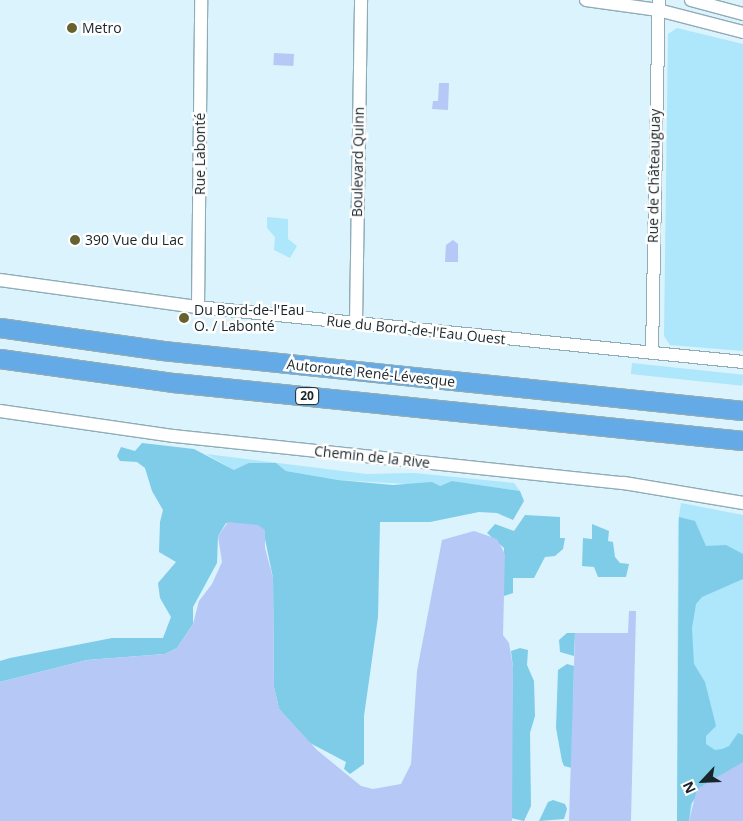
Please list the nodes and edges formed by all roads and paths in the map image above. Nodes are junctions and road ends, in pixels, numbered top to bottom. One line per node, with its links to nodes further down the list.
1 (201, 0): 9 (street, Rue Labonté)
2 (361, 0): 10 (street, Boulevard Quinn)
3 (586, 0): 5 (street)
4 (691, 0): 6 (street)
5 (658, 5): 7 (street); 12 (street, Rue de Châteauguay)
6 (743, 14)
7 (743, 32)
8 (0, 280): 9 (street, Rue du Bord-de-l'Eau Ouest)
9 (198, 307): 10 (street, Rue du Bord-de-l'Eau Ouest)
10 (356, 323): 12 (street, Rue du Bord-de-l'Eau Ouest)
11 (0, 328): 15 (highway, Autoroute René-Lévesque / 20)
12 (652, 353): 14 (street, Rue du Bord-de-l'Eau Ouest)
13 (0, 359): 17 (highway, 20)
14 (743, 362)
15 (737, 410)
16 (0, 411): 20 (street, Chemin de la Rive)
17 (702, 437): 18 (highway, 20); 19 (highway)
18 (743, 441)
19 (743, 447)
20 (743, 503)

